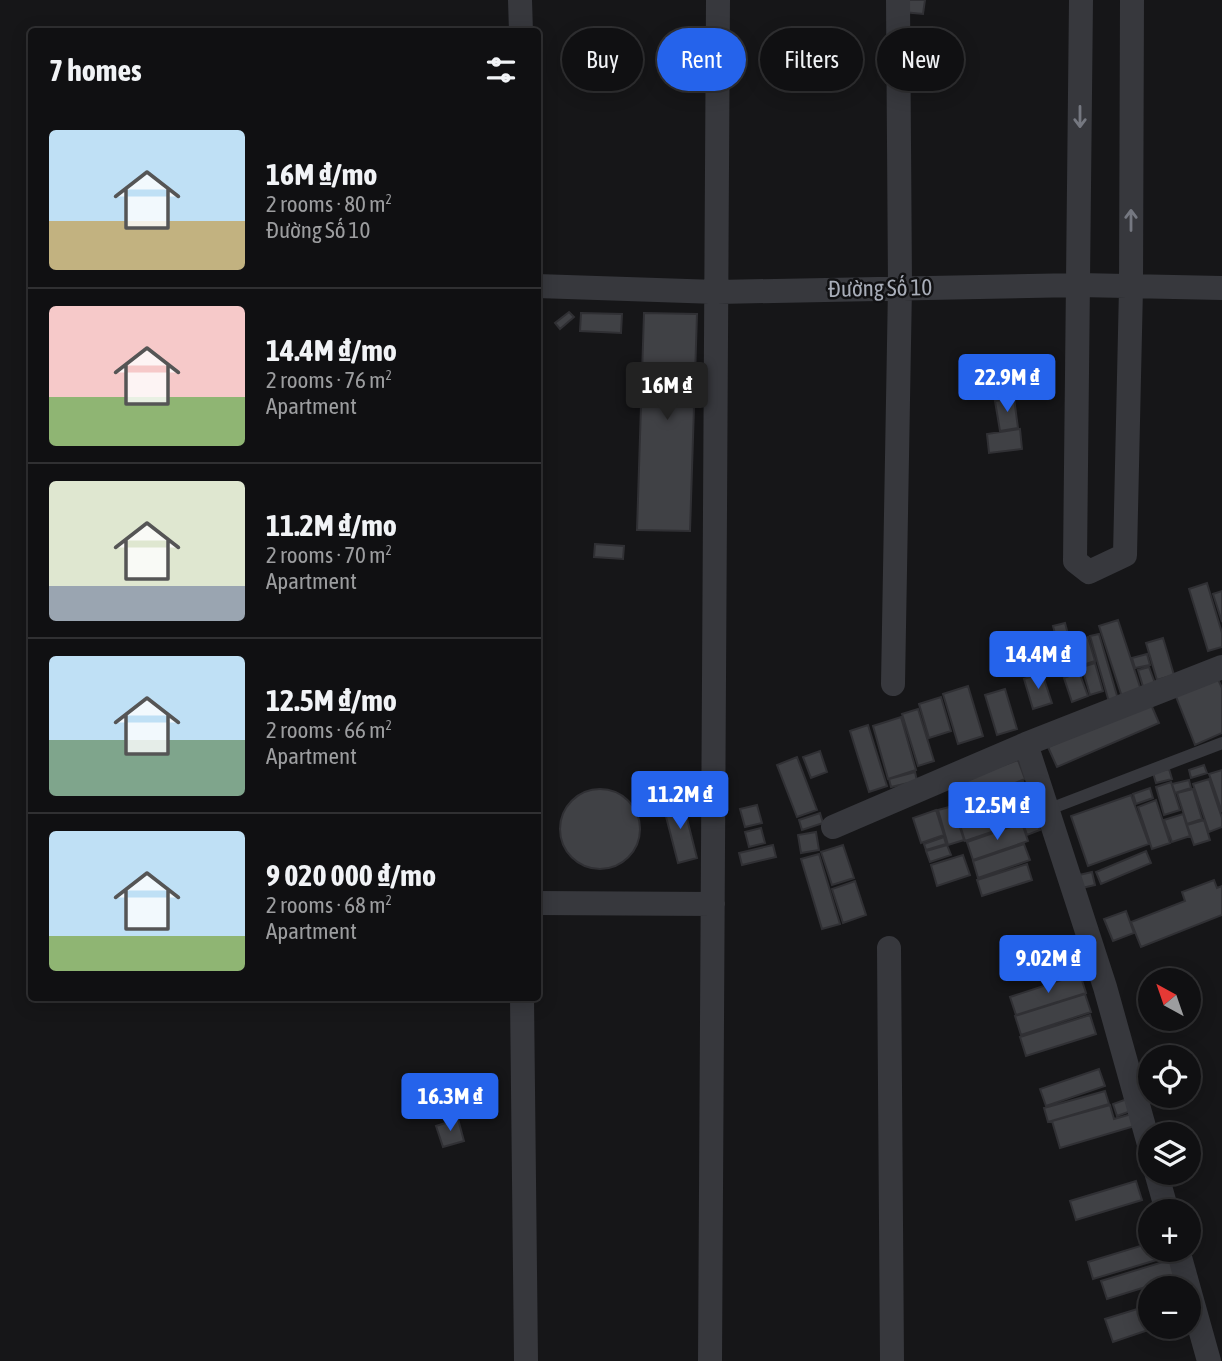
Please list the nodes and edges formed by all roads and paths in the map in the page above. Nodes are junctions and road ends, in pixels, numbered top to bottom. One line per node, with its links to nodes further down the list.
1 (520, 0): 6 (street)
2 (718, 0): 12 (street)
3 (898, 0): 9 (street)
4 (1081, 0): 8 (street, one-way to 8)
5 (1132, 0): 10 (street, one-way to 5)
6 (521, 28)
7 (541, 285): 12 (street, Đường Số 10)
8 (1079, 285): 9 (street, Đường Số 10); 10 (street, Đường Số 10); 10 (street)
9 (900, 287): 12 (street, Đường Số 10); 14 (street)
10 (1131, 288): 11 (street, Đường Số 10)
11 (1222, 288)
12 (717, 292): 20 (street)
13 (1222, 667): 16 (street)
14 (893, 684)
15 (1222, 743): 17 (lane)
16 (1026, 744): 17 (street); 18 (street)
17 (1047, 810): 23 (street)
18 (833, 827)
19 (541, 903): 20 (street)
20 (713, 904): 26 (street)
21 (889, 948): 27 (street)
22 (522, 1001): 25 (street)
23 (1143, 1122)
24 (1181, 1262): 28 (street)
25 (526, 1361)
26 (710, 1361)
27 (892, 1361)
28 (1209, 1361)

